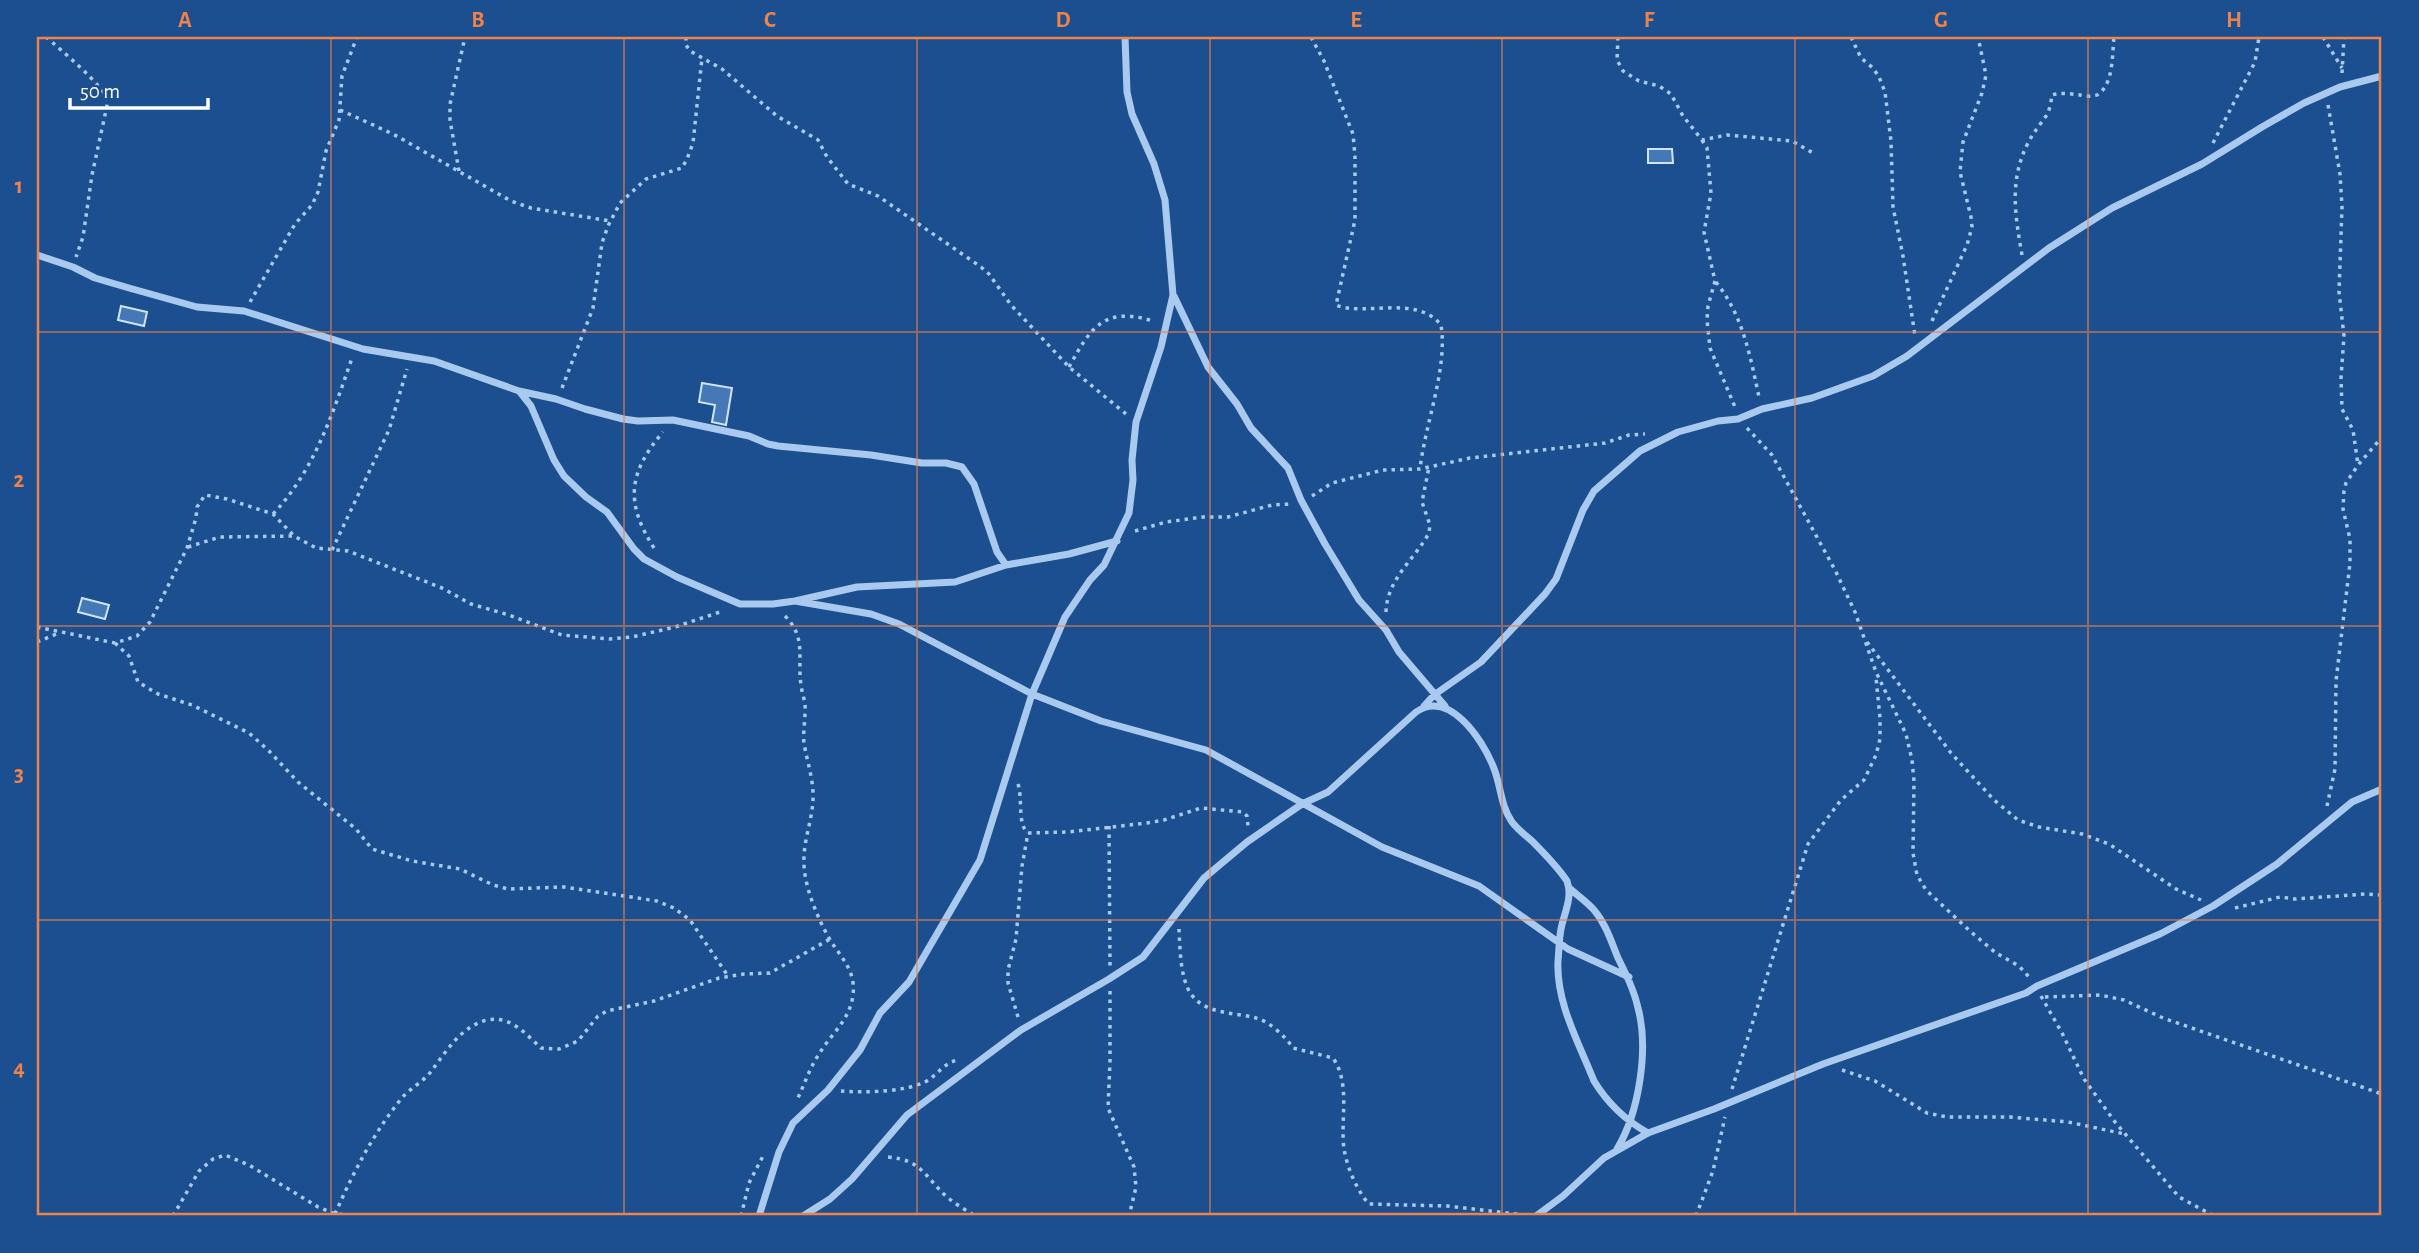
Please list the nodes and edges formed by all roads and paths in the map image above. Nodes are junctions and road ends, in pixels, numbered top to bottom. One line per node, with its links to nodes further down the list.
1 (46, 37): 26 (path)
2 (357, 37): 19 (path)
3 (465, 37): 23 (path)
4 (686, 37): 14 (path)
5 (1125, 37): 29 (street)
6 (1311, 37): 46 (path)
7 (1618, 37): 20 (path)
8 (1852, 37): 33 (path)
9 (1978, 37): 33 (path)
10 (2114, 37): 27 (path)
11 (2259, 37): 22 (path)
12 (2323, 37): 15 (path)
13 (2344, 37): 15 (path)
14 (702, 58): 24 (path); 35 (path)
15 (2342, 68): 17 (path)
16 (2382, 76): 17 (street)
17 (2340, 87): 18 (street)
18 (2326, 93): 22 (street); 44 (path)
19 (340, 110): 23 (path); 30 (path)
20 (1702, 140): 21 (path); 28 (path)
21 (1815, 154)
22 (2202, 164): 27 (street)
23 (459, 171): 24 (path)
24 (610, 221): 37 (path)
25 (37, 255): 26 (street)
26 (73, 267): 30 (street)
27 (2025, 267): 33 (street)
28 (1715, 281): 38 (path); 39 (path)
29 (1173, 295): 31 (street); 47 (street)
30 (244, 311): 32 (street)
31 (1167, 326): 35 (path); 41 (street)
32 (355, 346): 34 (street); 48 (path)
33 (1919, 346): 38 (street)
34 (407, 356): 36 (street); 52 (path)
35 (1069, 367): 41 (path)
36 (519, 391): 37 (street); 56 (street)
37 (556, 399): 40 (street)
38 (1762, 410): 39 (street)
39 (1738, 419): 42 (street); 61 (path)
40 (673, 420): 53 (path); 54 (street)
41 (1136, 422): 50 (street)
42 (1668, 437): 45 (path); 66 (street)
43 (2382, 437): 44 (path)
44 (2358, 466): 72 (path)
45 (1429, 467): 46 (path); 59 (path)
46 (1420, 469): 47 (path)
47 (1301, 500): 50 (path); 59 (street)
48 (273, 514): 49 (path); 51 (path)
49 (294, 536): 51 (path); 52 (path)
50 (1118, 538): 54 (street); 65 (street)
51 (187, 548): 63 (path)
52 (332, 550): 56 (path)
53 (657, 553)
54 (1006, 565): 55 (street)
55 (795, 601): 57 (street); 65 (street)
56 (740, 604): 57 (street)
57 (773, 604): 80 (path)
58 (37, 628): 60 (path)
59 (1385, 628): 66 (street)
60 (61, 632): 62 (path); 63 (path)
61 (1863, 638): 64 (path); 78 (path)
62 (37, 642)
63 (115, 643): 82 (path)
64 (1876, 672): 85 (path); 92 (path)
65 (1032, 694): 69 (street); 71 (street)
66 (1434, 695): 67 (street); 68 (street)
67 (1424, 706): 68 (street); 71 (street)
68 (1449, 710): 76 (street)
69 (1010, 766): 74 (path); 90 (street)
70 (2382, 789): 72 (street)
71 (1302, 804): 75 (street); 81 (street)
72 (2322, 825): 78 (street)
73 (1109, 826): 74 (path); 75 (path); 84 (path)
74 (1028, 833): 87 (path)
75 (1247, 842): 79 (street)
76 (1569, 888): 81 (street); 83 (street)
77 (2382, 895): 78 (path)
78 (2213, 906): 85 (street)
79 (1179, 910): 84 (street); 108 (path)
80 (830, 939): 82 (path); 93 (path)
81 (1560, 944): 83 (street); 94 (street)
82 (728, 976): 100 (path)
83 (1629, 977): 94 (street)
84 (1109, 979): 87 (street); 107 (path)
85 (2037, 986): 86 (path); 89 (street)
86 (2041, 997): 91 (path); 96 (path)
87 (1021, 1030): 88 (street)
88 (987, 1056): 90 (path); 99 (street)
89 (1823, 1064): 92 (street); 96 (path)
90 (828, 1090): 104 (street)
91 (2382, 1094)
92 (1728, 1101): 95 (street); 109 (path)
93 (792, 1108)
94 (1630, 1122): 95 (street); 97 (street)
95 (1648, 1133): 97 (street)
96 (2125, 1134): 110 (path)
97 (1615, 1152): 108 (street)
98 (765, 1153): 103 (path)
99 (872, 1156): 105 (street); 106 (path)
100 (335, 1214): 101 (path); 102 (path)
101 (173, 1216)
102 (363, 1216)
103 (741, 1216)
104 (759, 1216)
105 (803, 1216)
106 (975, 1216)
107 (1129, 1216)
108 (1535, 1216)
109 (1696, 1216)
110 (2214, 1216)

